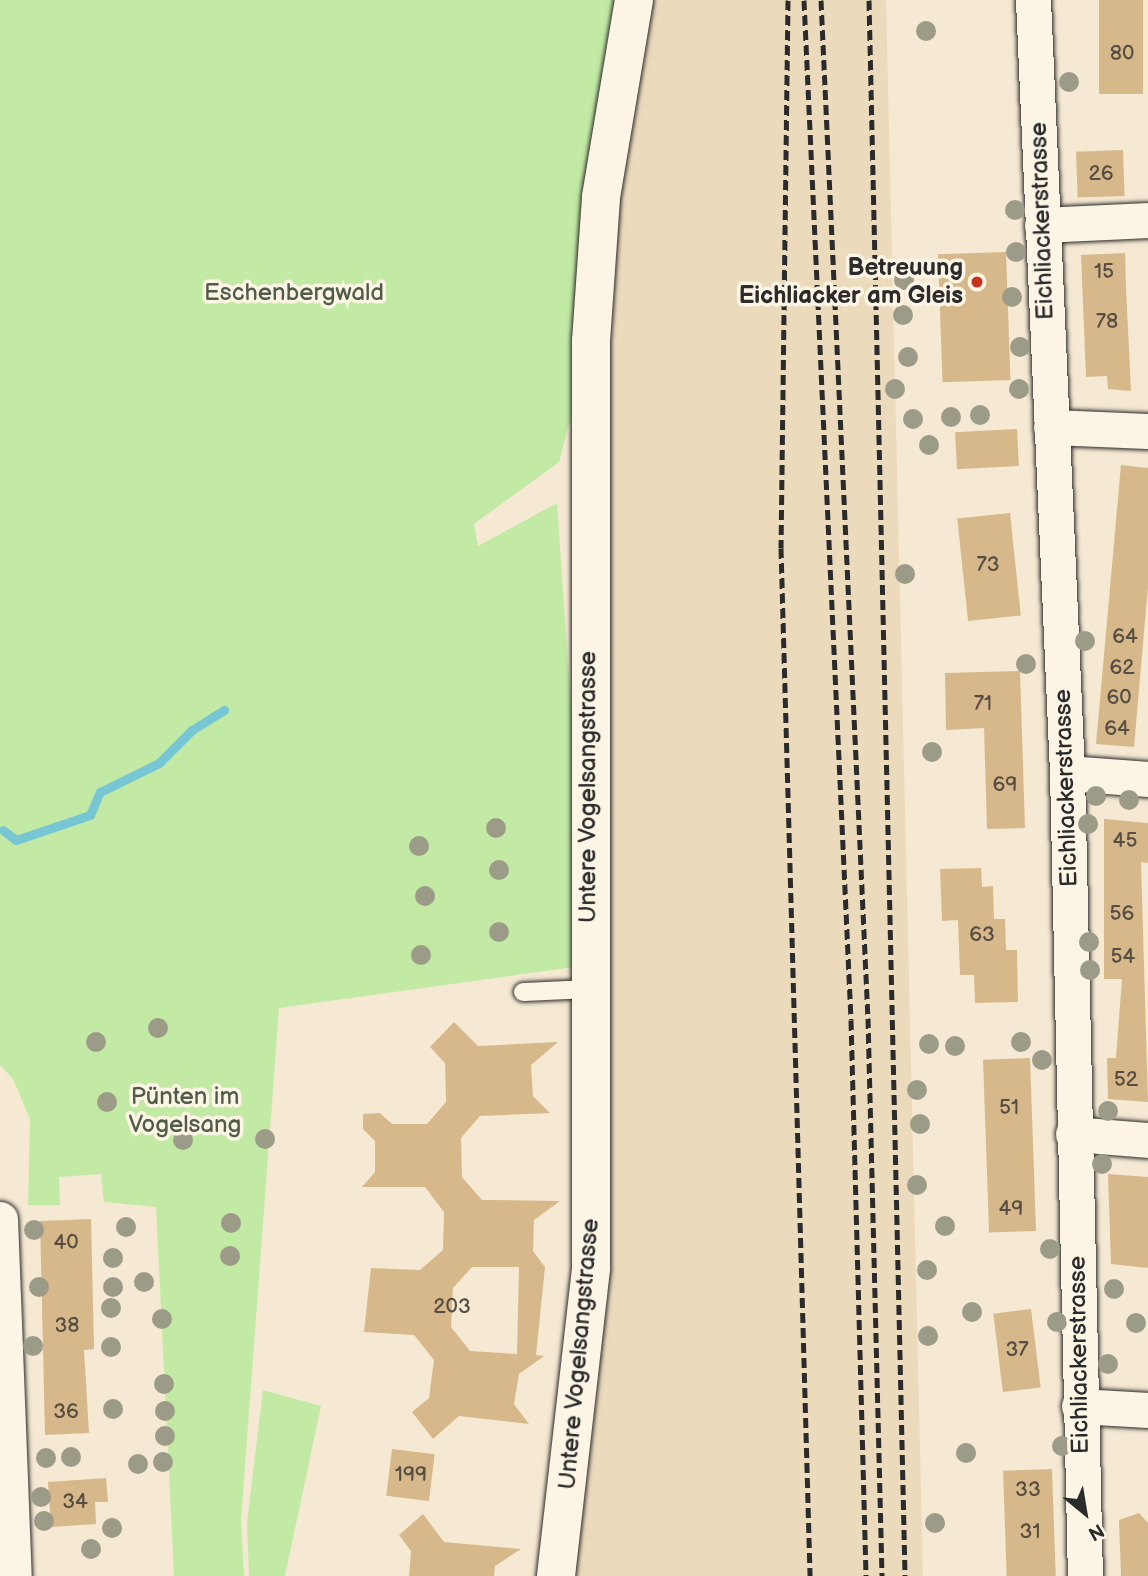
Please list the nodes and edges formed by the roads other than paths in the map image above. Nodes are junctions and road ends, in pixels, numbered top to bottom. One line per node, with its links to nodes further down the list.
1 (634, 0): 9 (main road, Untere Vogelsangstrasse)
2 (1033, 0): 4 (street, Eichliackerstrasse)
3 (1148, 220): 4 (street)
4 (1042, 225): 5 (street, Eichliackerstrasse)
5 (1051, 427): 6 (street); 7 (street, Eichliackerstrasse)
6 (1148, 431)
7 (1067, 773): 8 (street); 11 (street, Eichliackerstrasse)
8 (1148, 779)
9 (590, 989): 10 (lane); 17 (main road, Untere Vogelsangstrasse)
10 (523, 992)
11 (1073, 1134): 12 (street); 14 (street, Eichliackerstrasse)
12 (1148, 1140)
13 (0, 1219): 16 (street)
14 (1079, 1406): 15 (street); 18 (street, Eichliackerstrasse)
15 (1148, 1414)
16 (14, 1576)
17 (556, 1576)
18 (1085, 1576)

